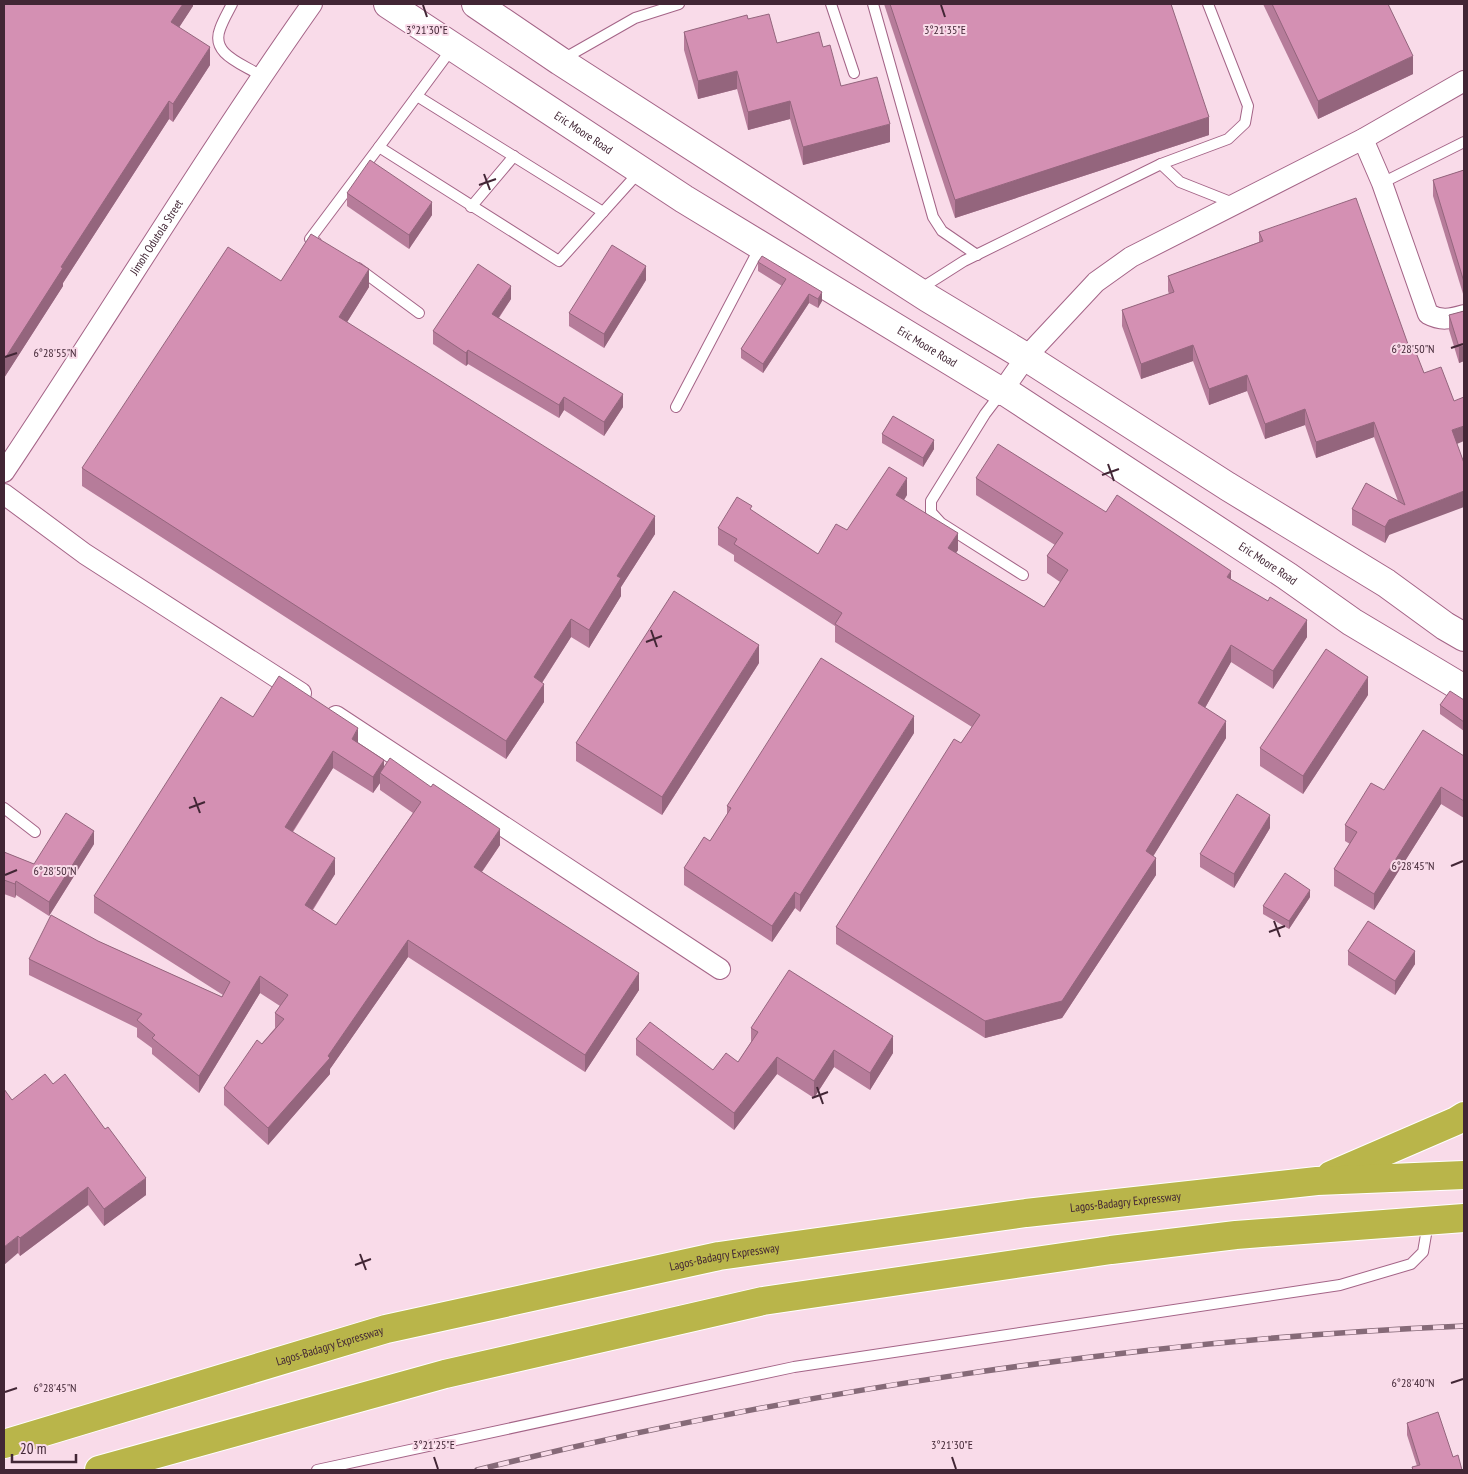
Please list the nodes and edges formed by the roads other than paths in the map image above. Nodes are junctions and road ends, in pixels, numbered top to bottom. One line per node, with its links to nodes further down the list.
1 (232, 4): 12 (lane)
2 (312, 4): 12 (street, Jimoh Odutola Street)
3 (388, 4): 9 (street, Eric Moore Road)
4 (476, 4): 10 (street)
5 (679, 4): 10 (lane)
6 (831, 4): 11 (lane)
7 (873, 4): 27 (lane)
8 (1208, 4): 19 (lane)
9 (454, 47): 14 (lane); 20 (street, Eric Moore Road)
10 (560, 61): 29 (street)
11 (854, 73)
12 (262, 76): 35 (street, Jimoh Odutola Street)
13 (1464, 81): 15 (street)
14 (417, 96): 17 (lane); 18 (lane)
15 (1363, 139): 21 (street); 22 (street)
16 (1464, 142): 21 (lane)
17 (380, 148): 23 (lane); 25 (lane)
18 (514, 156): 23 (lane); 24 (lane)
19 (1161, 164): 22 (lane); 27 (lane)
20 (641, 170): 24 (lane); 26 (street, Eric Moore Road)
21 (1382, 183): 31 (street)
22 (1233, 203): 32 (street)
23 (471, 206): 24 (lane)
24 (603, 212)
25 (325, 246)
26 (761, 246): 33 (street, Eric Moore Road); 34 (lane)
27 (977, 255): 29 (lane)
28 (348, 262): 30 (lane)
29 (917, 291): 32 (street)
30 (419, 313)
31 (1464, 315)
32 (1026, 357): 33 (street); 38 (street)
33 (1003, 390): 37 (lane); 39 (street, Eric Moore Road)
34 (676, 407)
35 (4, 472)
36 (4, 494): 42 (street)
37 (1023, 575)
38 (1464, 637)
39 (1464, 689)
40 (4, 808): 41 (lane)
41 (35, 832)
42 (720, 969)
43 (1464, 1116): 45 (highway)
44 (1464, 1175): 45 (highway, Lagos-Badagry Expressway)
45 (1317, 1181): 48 (highway, Lagos-Badagry Expressway)
46 (1464, 1218): 47 (highway)
47 (1428, 1219): 49 (highway); 50 (lane)
48 (4, 1444)
49 (99, 1470)
50 (317, 1470)

